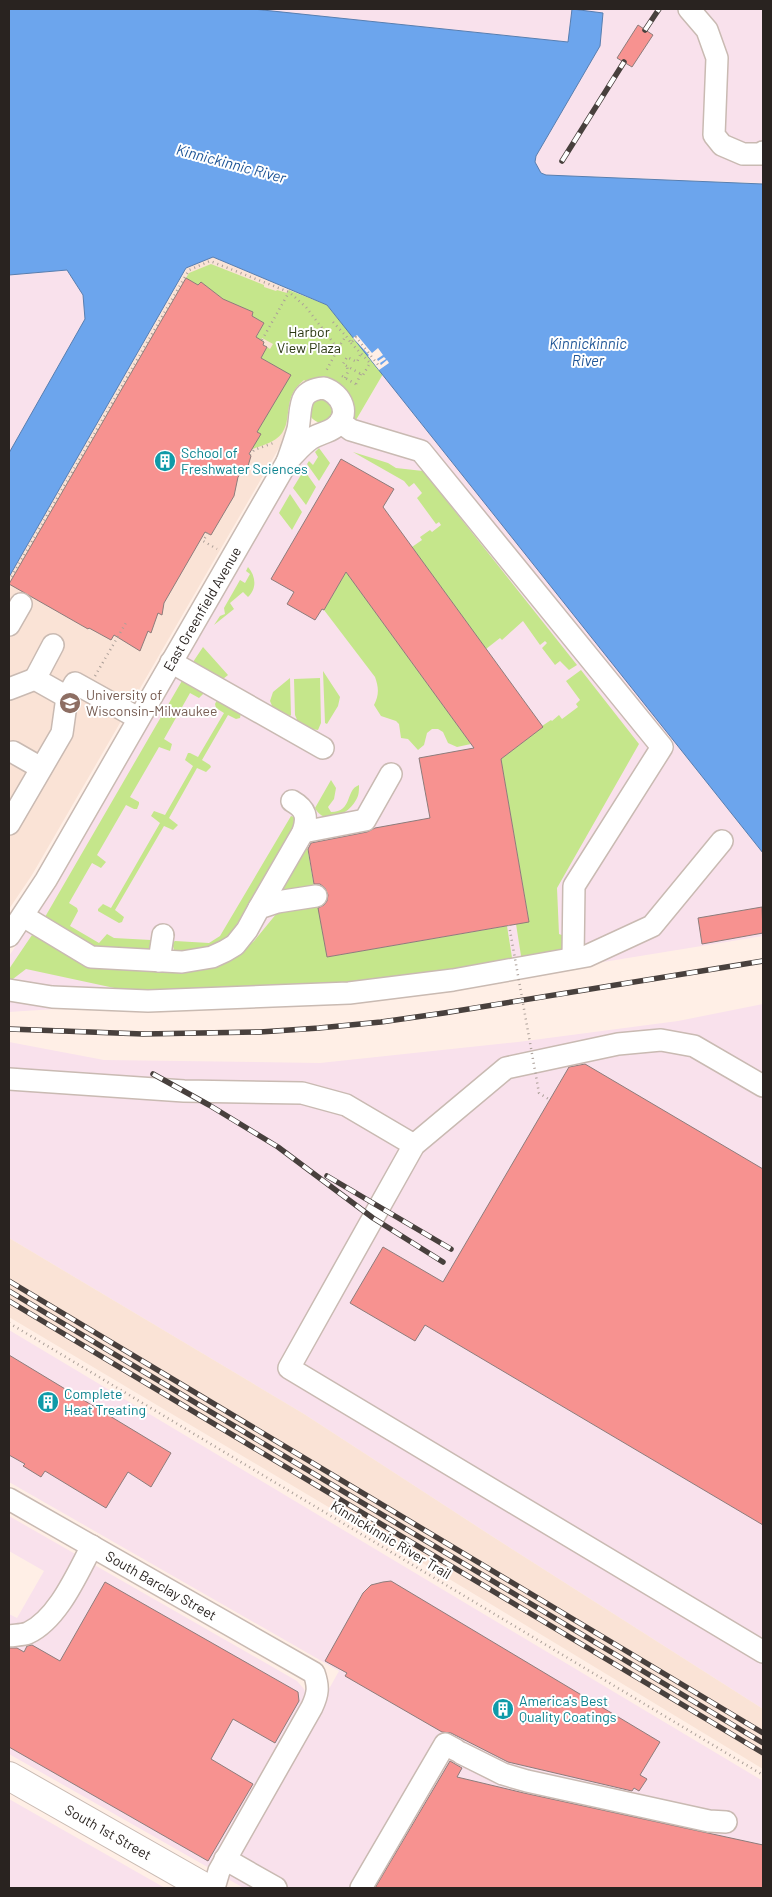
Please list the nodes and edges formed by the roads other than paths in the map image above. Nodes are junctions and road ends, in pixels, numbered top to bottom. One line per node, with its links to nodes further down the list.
1 (689, 9): 2 (street)
2 (763, 152)
3 (340, 422): 4 (street, East Greenfield Avenue); 4 (street, East Greenfield Avenue); 26 (street)
4 (287, 462): 8 (street, East Greenfield Avenue)
5 (21, 604): 6 (street)
6 (9, 625)
7 (53, 645): 9 (street)
8 (171, 662): 12 (street, East Greenfield Avenue); 13 (street)
9 (34, 679): 10 (street); 11 (street)
10 (9, 688)
11 (67, 697): 12 (street); 15 (street)
12 (138, 718): 23 (street, East Greenfield Avenue)
13 (323, 748)
14 (13, 752): 15 (street)
15 (41, 768): 18 (street)
16 (391, 774): 19 (street)
17 (292, 801): 19 (street)
18 (9, 824)
19 (303, 832): 22 (street)
20 (722, 841): 26 (street)
21 (316, 896): 22 (street)
22 (259, 908): 27 (street)
23 (23, 916): 25 (street, East Greenfield Avenue); 27 (street)
24 (163, 935): 27 (street)
25 (9, 936)
26 (573, 958): 28 (street)
27 (159, 961)
28 (9, 990)
29 (9, 1079): 31 (street)
30 (763, 1086): 31 (street)
31 (414, 1145): 35 (street)
32 (9, 1498): 33 (street, South Barclay Street)
33 (92, 1546): 34 (street); 38 (street, South Barclay Street)
34 (9, 1636)
35 (763, 1652)
36 (9, 1776): 39 (main road, South 1st Street)
37 (726, 1822): 42 (street)
38 (225, 1859): 40 (street); 41 (street)
39 (206, 1888)
40 (214, 1888)
41 (276, 1888)
42 (361, 1888)

